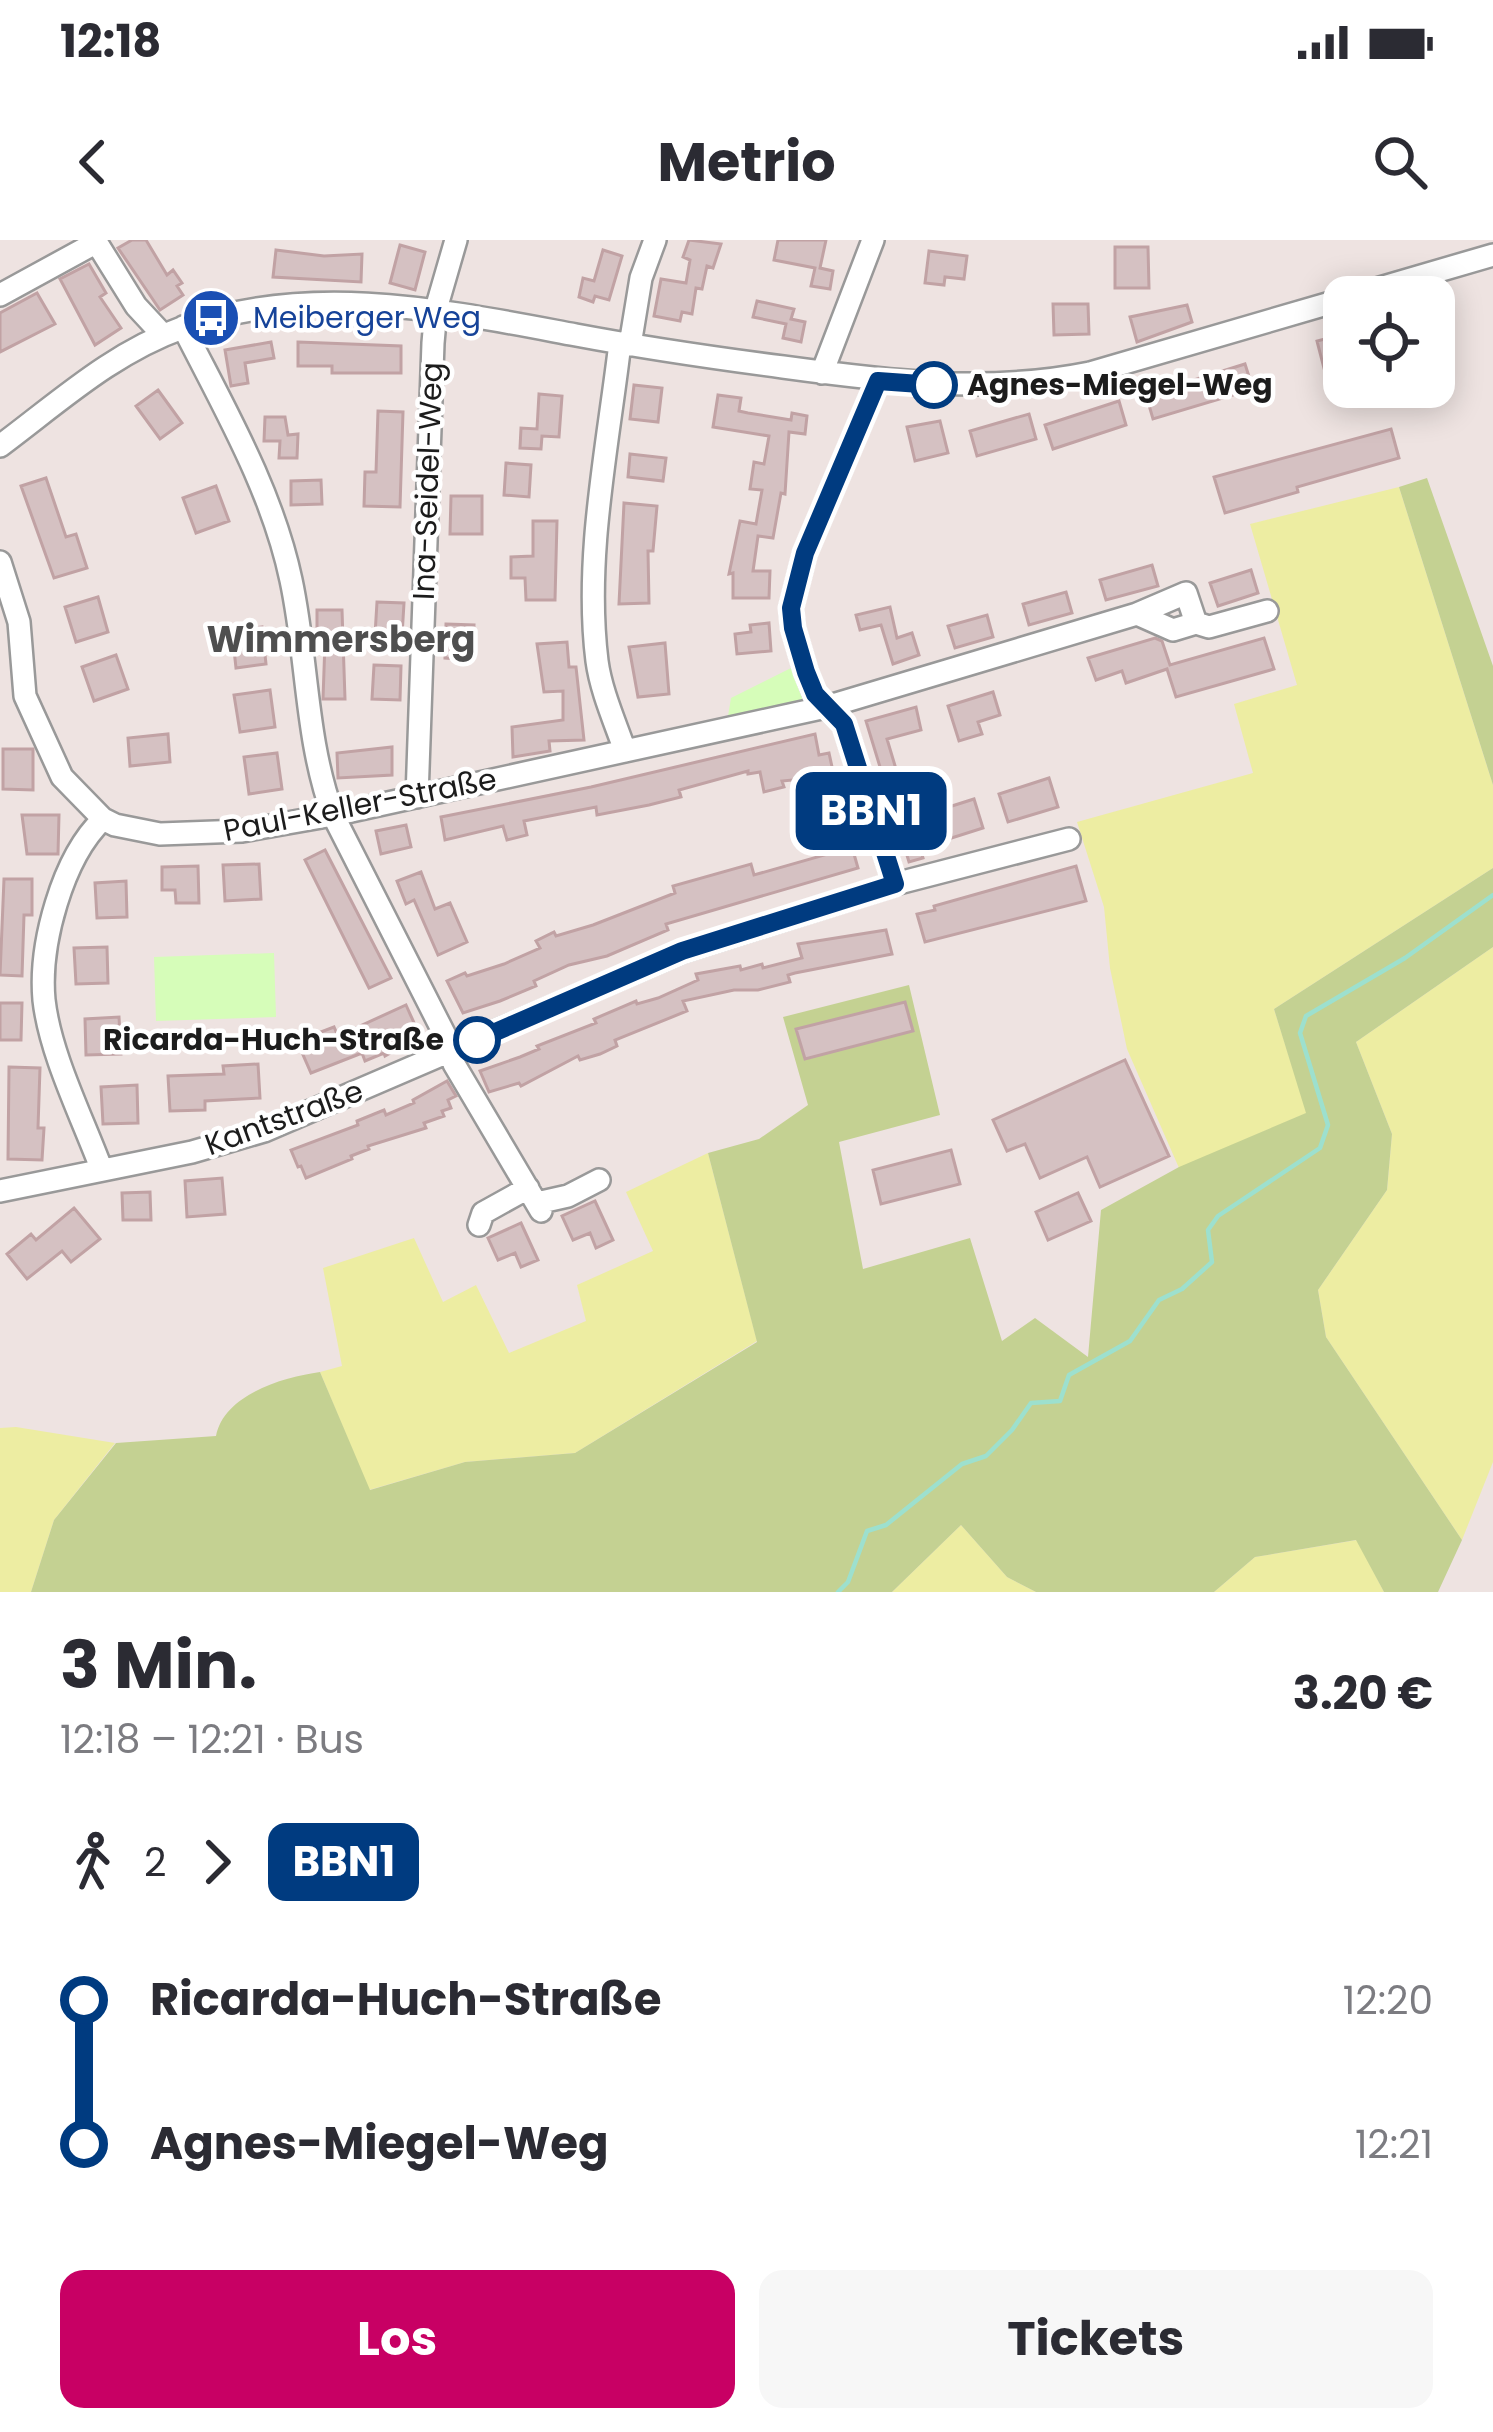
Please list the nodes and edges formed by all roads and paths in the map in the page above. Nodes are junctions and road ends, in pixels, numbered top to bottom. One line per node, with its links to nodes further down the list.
1 (456, 240): 9 (street, Ina-Seidel-Weg)
2 (655, 240): 11 (street)
3 (873, 240): 12 (street)
4 (96, 241): 7 (street); 10 (street)
5 (1493, 255): 6 (street)
6 (1422, 276)
7 (0, 296)
8 (1323, 305): 13 (street)
9 (436, 309): 10 (street); 11 (street); 21 (street, Ina-Seidel-Weg)
10 (173, 331): 14 (street); 22 (street)
11 (625, 344): 12 (street); 20 (street)
12 (822, 373): 13 (street)
13 (878, 381): 19 (street)
14 (0, 446)
15 (0, 562): 23 (street)
16 (1267, 611): 18 (street)
17 (1137, 614): 18 (street); 18 (street); 19 (street)
18 (1196, 623)
19 (826, 707): 20 (street, Paul-Keller-Straße); 25 (street)
20 (625, 751): 21 (street, Paul-Keller-Straße)
21 (417, 797): 22 (street, Paul-Keller-Straße)
22 (333, 815): 23 (street, Paul-Keller-Straße); 26 (street)
23 (103, 819): 27 (street)
24 (1069, 839): 25 (street, Kantstraße)
25 (895, 884): 26 (street, Kantstraße)
26 (453, 1051): 27 (street, Kantstraße); 30 (street)
27 (101, 1168): 29 (street, Kantstraße)
28 (599, 1180): 30 (street)
29 (0, 1191)
30 (536, 1201): 31 (street)
31 (479, 1225)

